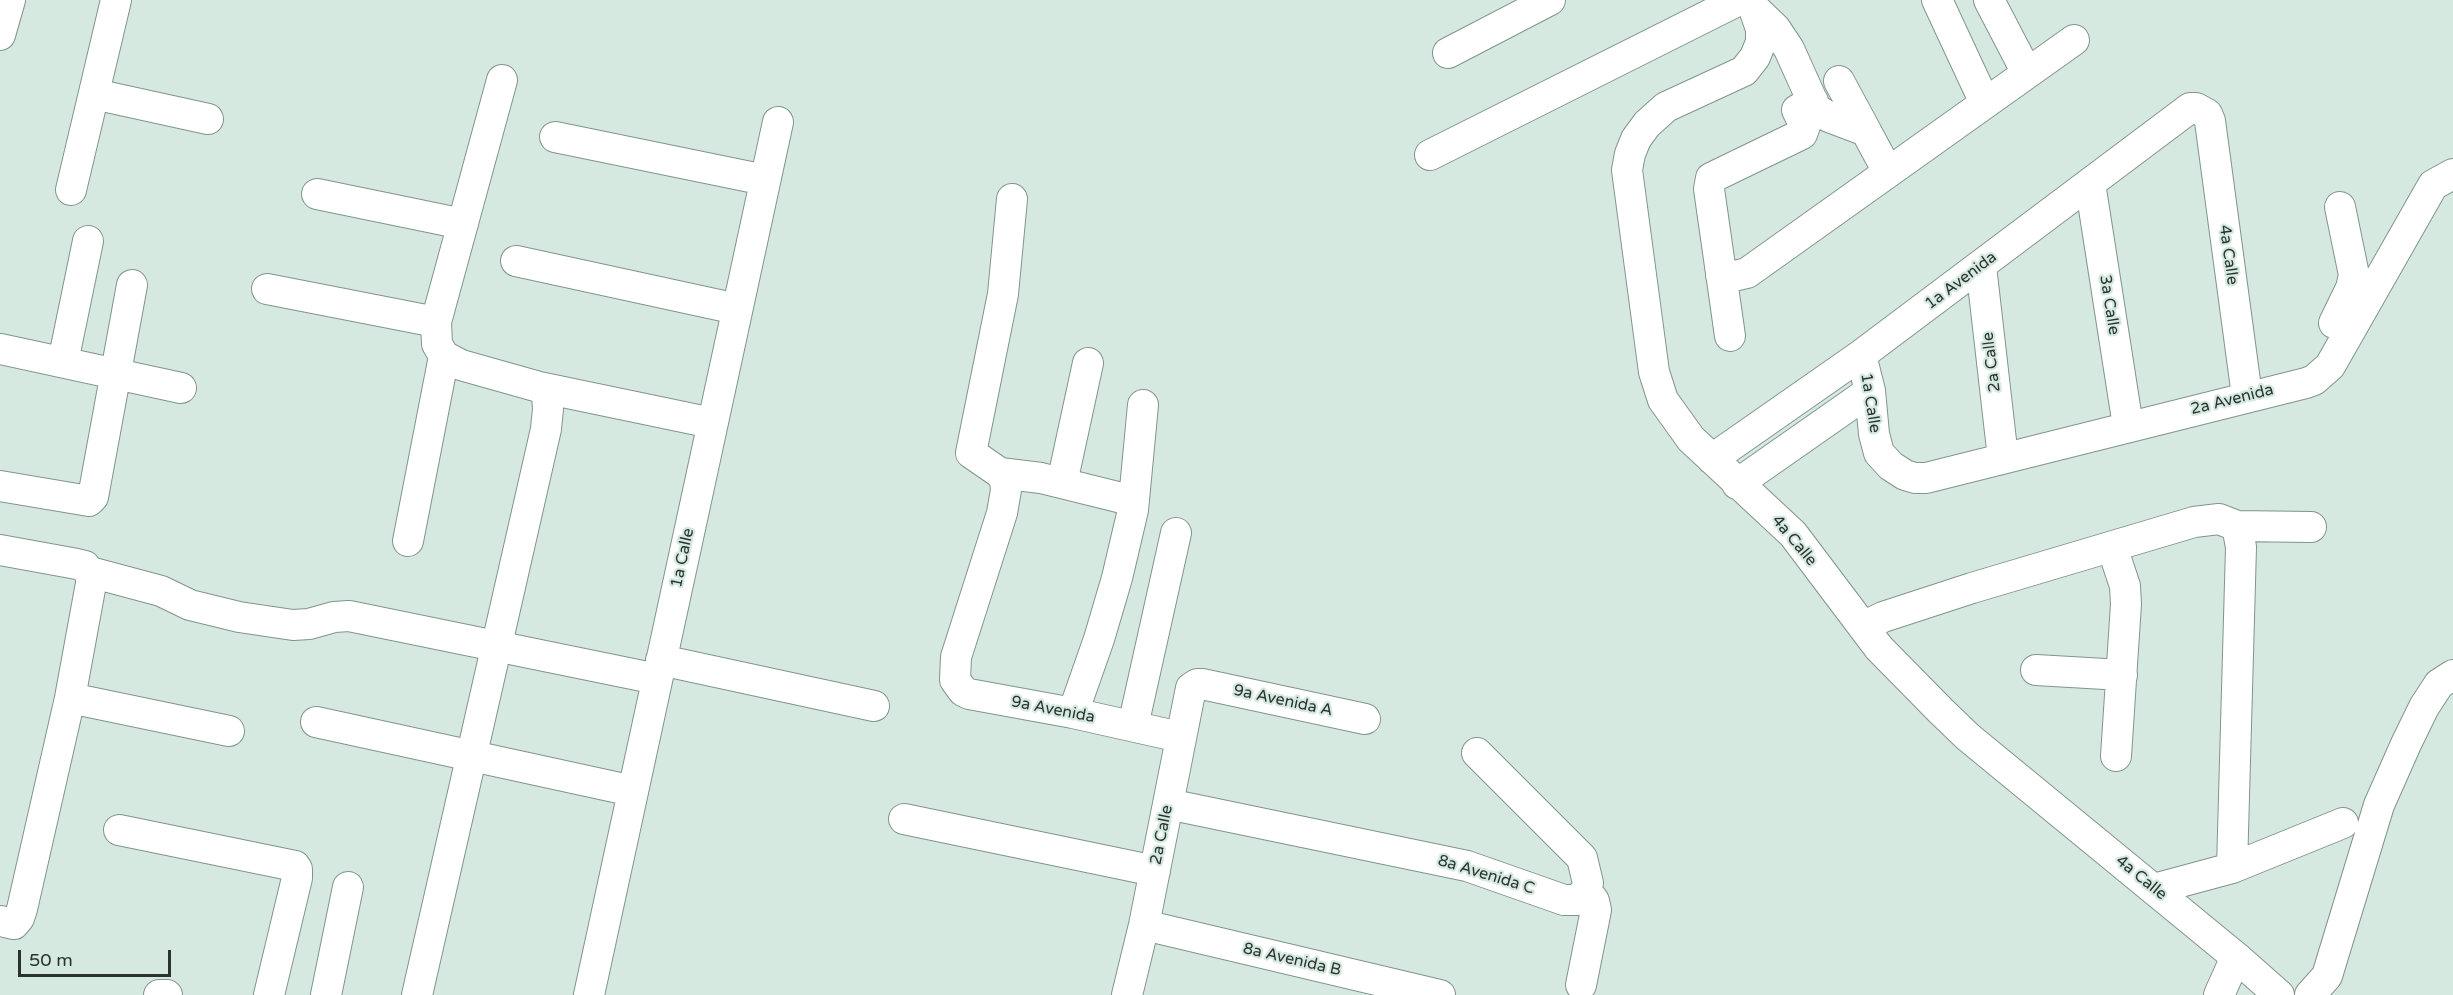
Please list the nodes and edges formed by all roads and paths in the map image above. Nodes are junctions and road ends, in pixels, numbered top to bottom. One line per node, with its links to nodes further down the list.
1 (10, 0): 7 (street)
2 (116, 0): 14 (street)
3 (1550, 0): 10 (street)
4 (1937, 0): 15 (street)
5 (1989, 0): 11 (street)
6 (1748, 3): 9 (street); 16 (street); 22 (street)
7 (0, 35)
8 (2074, 40): 11 (street)
9 (1761, 42): 16 (street); 56 (street, 4a Calle)
10 (1448, 53)
11 (2027, 73): 15 (street)
12 (502, 80): 31 (street)
13 (1839, 81): 20 (street)
14 (94, 94): 18 (street); 27 (street)
15 (1985, 103): 23 (street)
16 (1805, 106): 20 (street); 35 (street)
17 (2208, 114): 26 (street, 1a Avenida); 51 (street, 4a Calle)
18 (208, 119)
19 (778, 122): 25 (street, 1a Calle)
20 (1866, 132): 23 (street)
21 (555, 137): 25 (street)
22 (1430, 155)
23 (1888, 172): 35 (street)
24 (2453, 174): 47 (street, 2a Avenida)
25 (765, 180): 38 (street, 1a Calle)
26 (2090, 183): 34 (street, 1a Avenida); 54 (street, 3a Calle)
27 (71, 190)
28 (317, 194): 31 (street)
29 (1012, 199): 57 (street)
30 (2340, 207): 47 (street)
31 (463, 224): 39 (street)
32 (88, 241): 44 (street)
33 (516, 261): 38 (street)
34 (1981, 266): 42 (street, 1a Avenida); 55 (street, 2a Calle)
35 (1721, 276): 40 (street)
36 (132, 285): 46 (street)
37 (267, 289): 39 (street)
38 (737, 309): 53 (street, 1a Calle)
39 (436, 322): 43 (street)
40 (1730, 336)
41 (0, 348): 44 (street)
42 (1861, 355): 50 (street, 1a Calle); 56 (street, 1a Avenida)
43 (444, 356): 48 (street); 66 (street)
44 (63, 362): 46 (street)
45 (1088, 363): 59 (street)
46 (116, 374): 49 (street); 61 (street)
47 (2306, 383): 51 (street, 2a Avenida)
48 (539, 387): 53 (street); 71 (street)
49 (181, 388)
50 (1870, 391): 58 (street, 1a Calle); 60 (street)
51 (2247, 396): 54 (street, 2a Avenida)
52 (1143, 405): 62 (street)
53 (712, 423): 72 (street, 1a Calle)
54 (2128, 426): 55 (street, 2a Avenida)
55 (2003, 458): 58 (street, 2a Avenida)
56 (1712, 459): 60 (street, 4a Calle)
57 (1000, 473): 59 (street); 79 (street, 9a Avenida)
58 (1905, 476)
59 (1062, 483): 62 (street)
60 (1737, 484): 70 (street, 4a Calle)
61 (0, 486)
62 (1134, 501): 79 (street)
63 (2238, 526): 64 (street); 67 (street); 93 (street)
64 (2311, 527)
65 (1176, 533): 82 (street)
66 (408, 541)
67 (2112, 548): 70 (street); 74 (street)
68 (0, 550): 69 (street)
69 (90, 572): 71 (street); 77 (street)
70 (1863, 627): 96 (street, 4a Calle)
71 (497, 646): 72 (street); 86 (street)
72 (659, 669): 78 (street); 88 (street, 1a Calle)
73 (2036, 670): 74 (street)
74 (2122, 675): 87 (street)
75 (2453, 675): 112 (street)
76 (1202, 684): 80 (street, 9a Avenida A); 84 (street, 2a Calle)
77 (70, 698): 83 (street); 98 (street)
78 (874, 706)
79 (1073, 713): 82 (street, 9a Avenida)
80 (1365, 719)
81 (316, 722): 86 (street)
82 (1133, 726): 84 (street, 9a Avenida)
83 (229, 731)
84 (1180, 737): 89 (street, 2a Calle)
85 (1477, 753): 97 (street)
86 (472, 756): 88 (street); 106 (street)
87 (2116, 756)
88 (633, 790): 107 (street, 1a Calle)
89 (1168, 804): 94 (street, 2a Calle); 97 (street, 8a Avenida C)
90 (904, 819): 94 (street)
91 (2343, 823): 93 (street)
92 (119, 830): 104 (street)
93 (2232, 868): 96 (street)
94 (1155, 871): 99 (street, 2a Calle)
95 (348, 887): 105 (street)
96 (2154, 889): 100 (street, 4a Calle)
97 (1586, 890): 101 (street)
98 (0, 921)
99 (1144, 925): 108 (street, 2a Calle); 109 (street, 8a Avenida B)
100 (2236, 957): 110 (street); 111 (street, 4a Calle)
101 (1581, 985)
102 (159, 995): 103 (street)
103 (167, 995)
104 (269, 995)
105 (326, 995)
106 (417, 995)
107 (589, 995)
108 (1126, 995)
109 (1440, 995)
110 (2219, 995)
111 (2279, 995)
112 (2310, 995)

